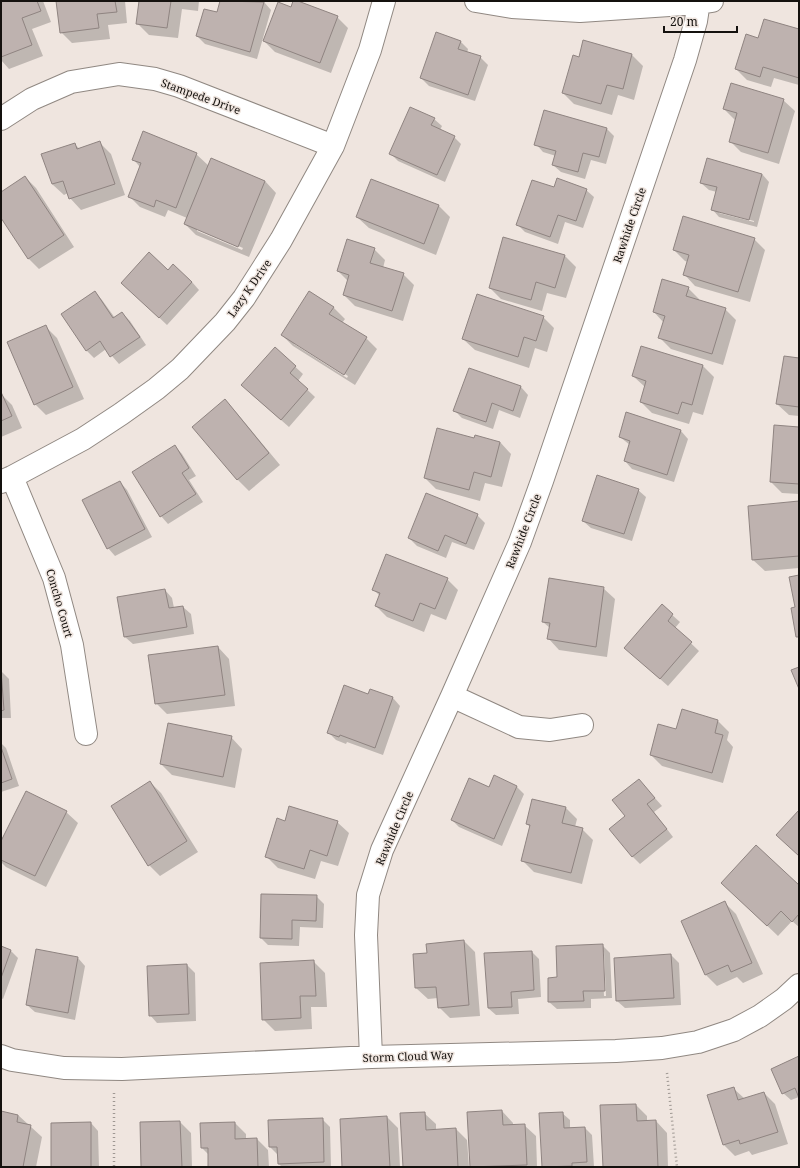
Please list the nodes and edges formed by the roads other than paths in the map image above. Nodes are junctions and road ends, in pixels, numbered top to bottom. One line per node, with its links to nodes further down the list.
1 (384, 1): 5 (street, Lazy K Drive)
2 (476, 1): 3 (street)
3 (704, 2): 7 (street, Rawhide Circle)
4 (1, 119): 5 (street, Stampede Drive)
5 (333, 146): 6 (street, Lazy K Drive)
6 (7, 479): 9 (street, Concho Court)
7 (452, 696): 8 (street); 12 (street, Rawhide Circle)
8 (582, 725)
9 (86, 734)
10 (799, 985): 12 (street, Storm Cloud Way)
11 (1, 1056): 12 (street, Storm Cloud Way)
12 (371, 1057)

